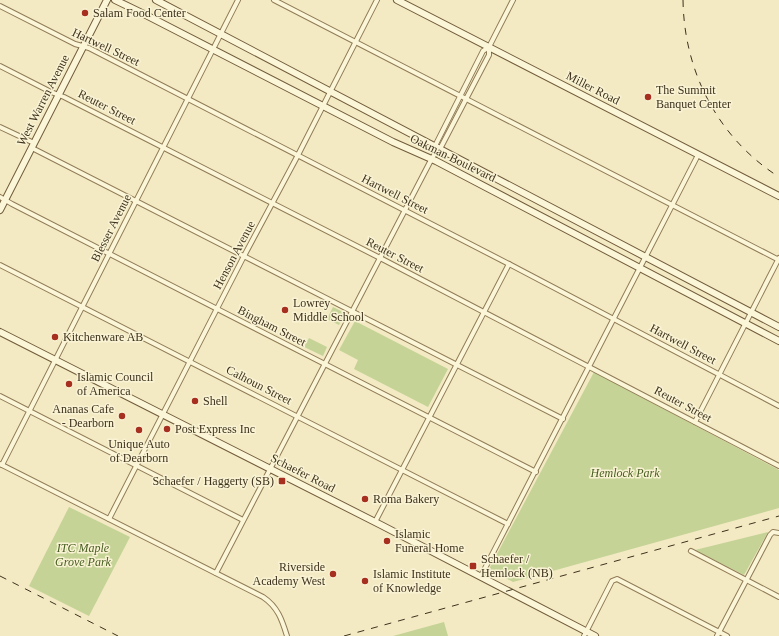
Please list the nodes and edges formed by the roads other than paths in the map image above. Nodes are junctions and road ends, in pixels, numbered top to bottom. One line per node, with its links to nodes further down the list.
1 (107, 0): 12 (street, West Warren Avenue)
2 (115, 0): 14 (street, Oakman Boulevard)
3 (156, 0): 10 (street, Oakman Boulevard)
4 (238, 0): 10 (street, Blesser Avenue)
5 (274, 0): 11 (street)
6 (377, 0): 11 (street, Henson Avenue)
7 (397, 0): 13 (street, Miller Road)
8 (513, 0): 13 (street)
9 (0, 6): 12 (street, Hartwell Street)
10 (221, 34): 14 (street, Blesser Avenue); 18 (street, Oakman Boulevard)
11 (356, 42): 18 (street, Henson Avenue); 20 (street)
12 (83, 47): 19 (street, West Warren Avenue); 21 (street, Hartwell Street)
13 (489, 47): 16 (street); 17 (street); 31 (street, Miller Road)
14 (213, 50): 21 (street, Blesser Avenue); 23 (street, Oakman Boulevard)
15 (0, 66): 19 (street, Reuter Street)
16 (474, 68): 17 (street); 20 (street)
17 (480, 72): 22 (street)
18 (331, 91): 23 (street, Henson Avenue); 29 (street, Oakman Boulevard)
19 (58, 95): 27 (street, West Warren Avenue); 28 (street, Reuter Street)
20 (460, 96): 22 (street); 24 (street)
21 (188, 98): 28 (street, Blesser Avenue); 30 (street, Hartwell Street)
22 (466, 99): 25 (street); 38 (street)
23 (323, 106): 30 (street, Henson Avenue); 32 (street, Oakman Boulevard)
24 (448, 119): 25 (street); 29 (street)
25 (454, 122): 29 (street)
26 (0, 126): 27 (street)
27 (33, 146): 34 (street, West Warren Avenue); 36 (street)
28 (164, 148): 36 (street, Blesser Avenue); 37 (street, Reuter Street)
29 (438, 148): 32 (street); 35 (street, Oakman Boulevard)
30 (298, 155): 37 (street, Henson Avenue); 40 (street, Hartwell Street)
31 (698, 155): 33 (street, Miller Road); 38 (street)
32 (432, 159): 40 (street); 41 (street, Oakman Boulevard)
33 (779, 196)
34 (3, 198): 39 (street, West Warren Avenue); 42 (street, Bingham Street)
35 (538, 200): 41 (street); 44 (street, Oakman Boulevard)
36 (136, 202): 42 (street, Blesser Avenue); 43 (street)
37 (273, 204): 43 (street, Henson Avenue); 45 (street, Reuter Street)
38 (672, 205): 44 (street); 46 (street)
39 (0, 210)
40 (405, 210): 45 (street); 47 (street, Hartwell Street)
41 (532, 211): 49 (street, Oakman Boulevard)
42 (109, 254): 50 (street, Blesser Avenue); 51 (street, Bingham Street)
43 (244, 256): 51 (street, Henson Avenue); 52 (street)
44 (646, 257): 49 (street); 54 (street, Oakman Boulevard)
45 (380, 258): 52 (street); 53 (street, Reuter Street)
46 (779, 259): 54 (street)
47 (509, 264): 53 (street); 55 (street, Hartwell Street)
48 (0, 265): 50 (street, Calhoun Street)
49 (640, 267): 55 (street); 56 (street, Oakman Boulevard)
50 (82, 307): 60 (street, Blesser Avenue); 61 (street, Calhoun Street)
51 (216, 309): 61 (street, Henson Avenue); 62 (street, Bingham Street)
52 (352, 311): 62 (street); 63 (street)
53 (484, 312): 63 (street); 64 (street, Reuter Street)
54 (751, 312): 56 (street); 57 (street, Oakman Boulevard)
55 (614, 319): 64 (street); 65 (street, Hartwell Street)
56 (746, 323): 59 (street, Oakman Boulevard); 65 (street)
57 (779, 327)
58 (0, 332): 60 (street, Schaefer Road)
59 (779, 340)
60 (56, 360): 68 (street, Blesser Avenue); 69 (street, Schaefer Road)
61 (190, 361): 69 (street, Henson Avenue); 70 (street, Calhoun Street)
62 (325, 364): 70 (street); 71 (street, Bingham Street)
63 (456, 365): 71 (street); 72 (street)
64 (589, 367): 72 (street); 73 (street, Reuter Street)
65 (719, 374): 67 (street, Hartwell Street); 73 (street)
66 (0, 396): 68 (street)
67 (779, 406)
68 (29, 411): 74 (street, Blesser Avenue); 75 (street)
69 (163, 414): 75 (street, Henson Avenue); 77 (street, Schaefer Road)
70 (297, 416): 77 (street); 78 (street, Calhoun Street)
71 (430, 417): 78 (street); 79 (street, Bingham Street)
72 (563, 419): 79 (street)
73 (695, 422): 76 (street, Reuter Street)
74 (1, 464): 80 (street)
75 (136, 466): 80 (street, Henson Avenue); 81 (street)
76 (779, 466)
77 (270, 469): 81 (street); 82 (street, Schaefer Road)
78 (402, 469): 82 (street); 83 (street, Calhoun Street)
79 (536, 472): 83 (street)
80 (109, 519): 86 (street)
81 (243, 520): 86 (street)
82 (375, 522): 87 (street, Schaefer Road)
83 (508, 524): 87 (street)
84 (779, 533): 88 (street)
85 (690, 551): 88 (street)
86 (216, 573): 92 (street)
87 (481, 576): 90 (street, Schaefer Road)
88 (746, 580): 89 (street); 91 (street)
89 (779, 597)
90 (585, 634): 91 (street); 93 (street, Schaefer Road)
91 (718, 634): 94 (street)
92 (286, 636)
93 (595, 636)
94 (728, 636)

